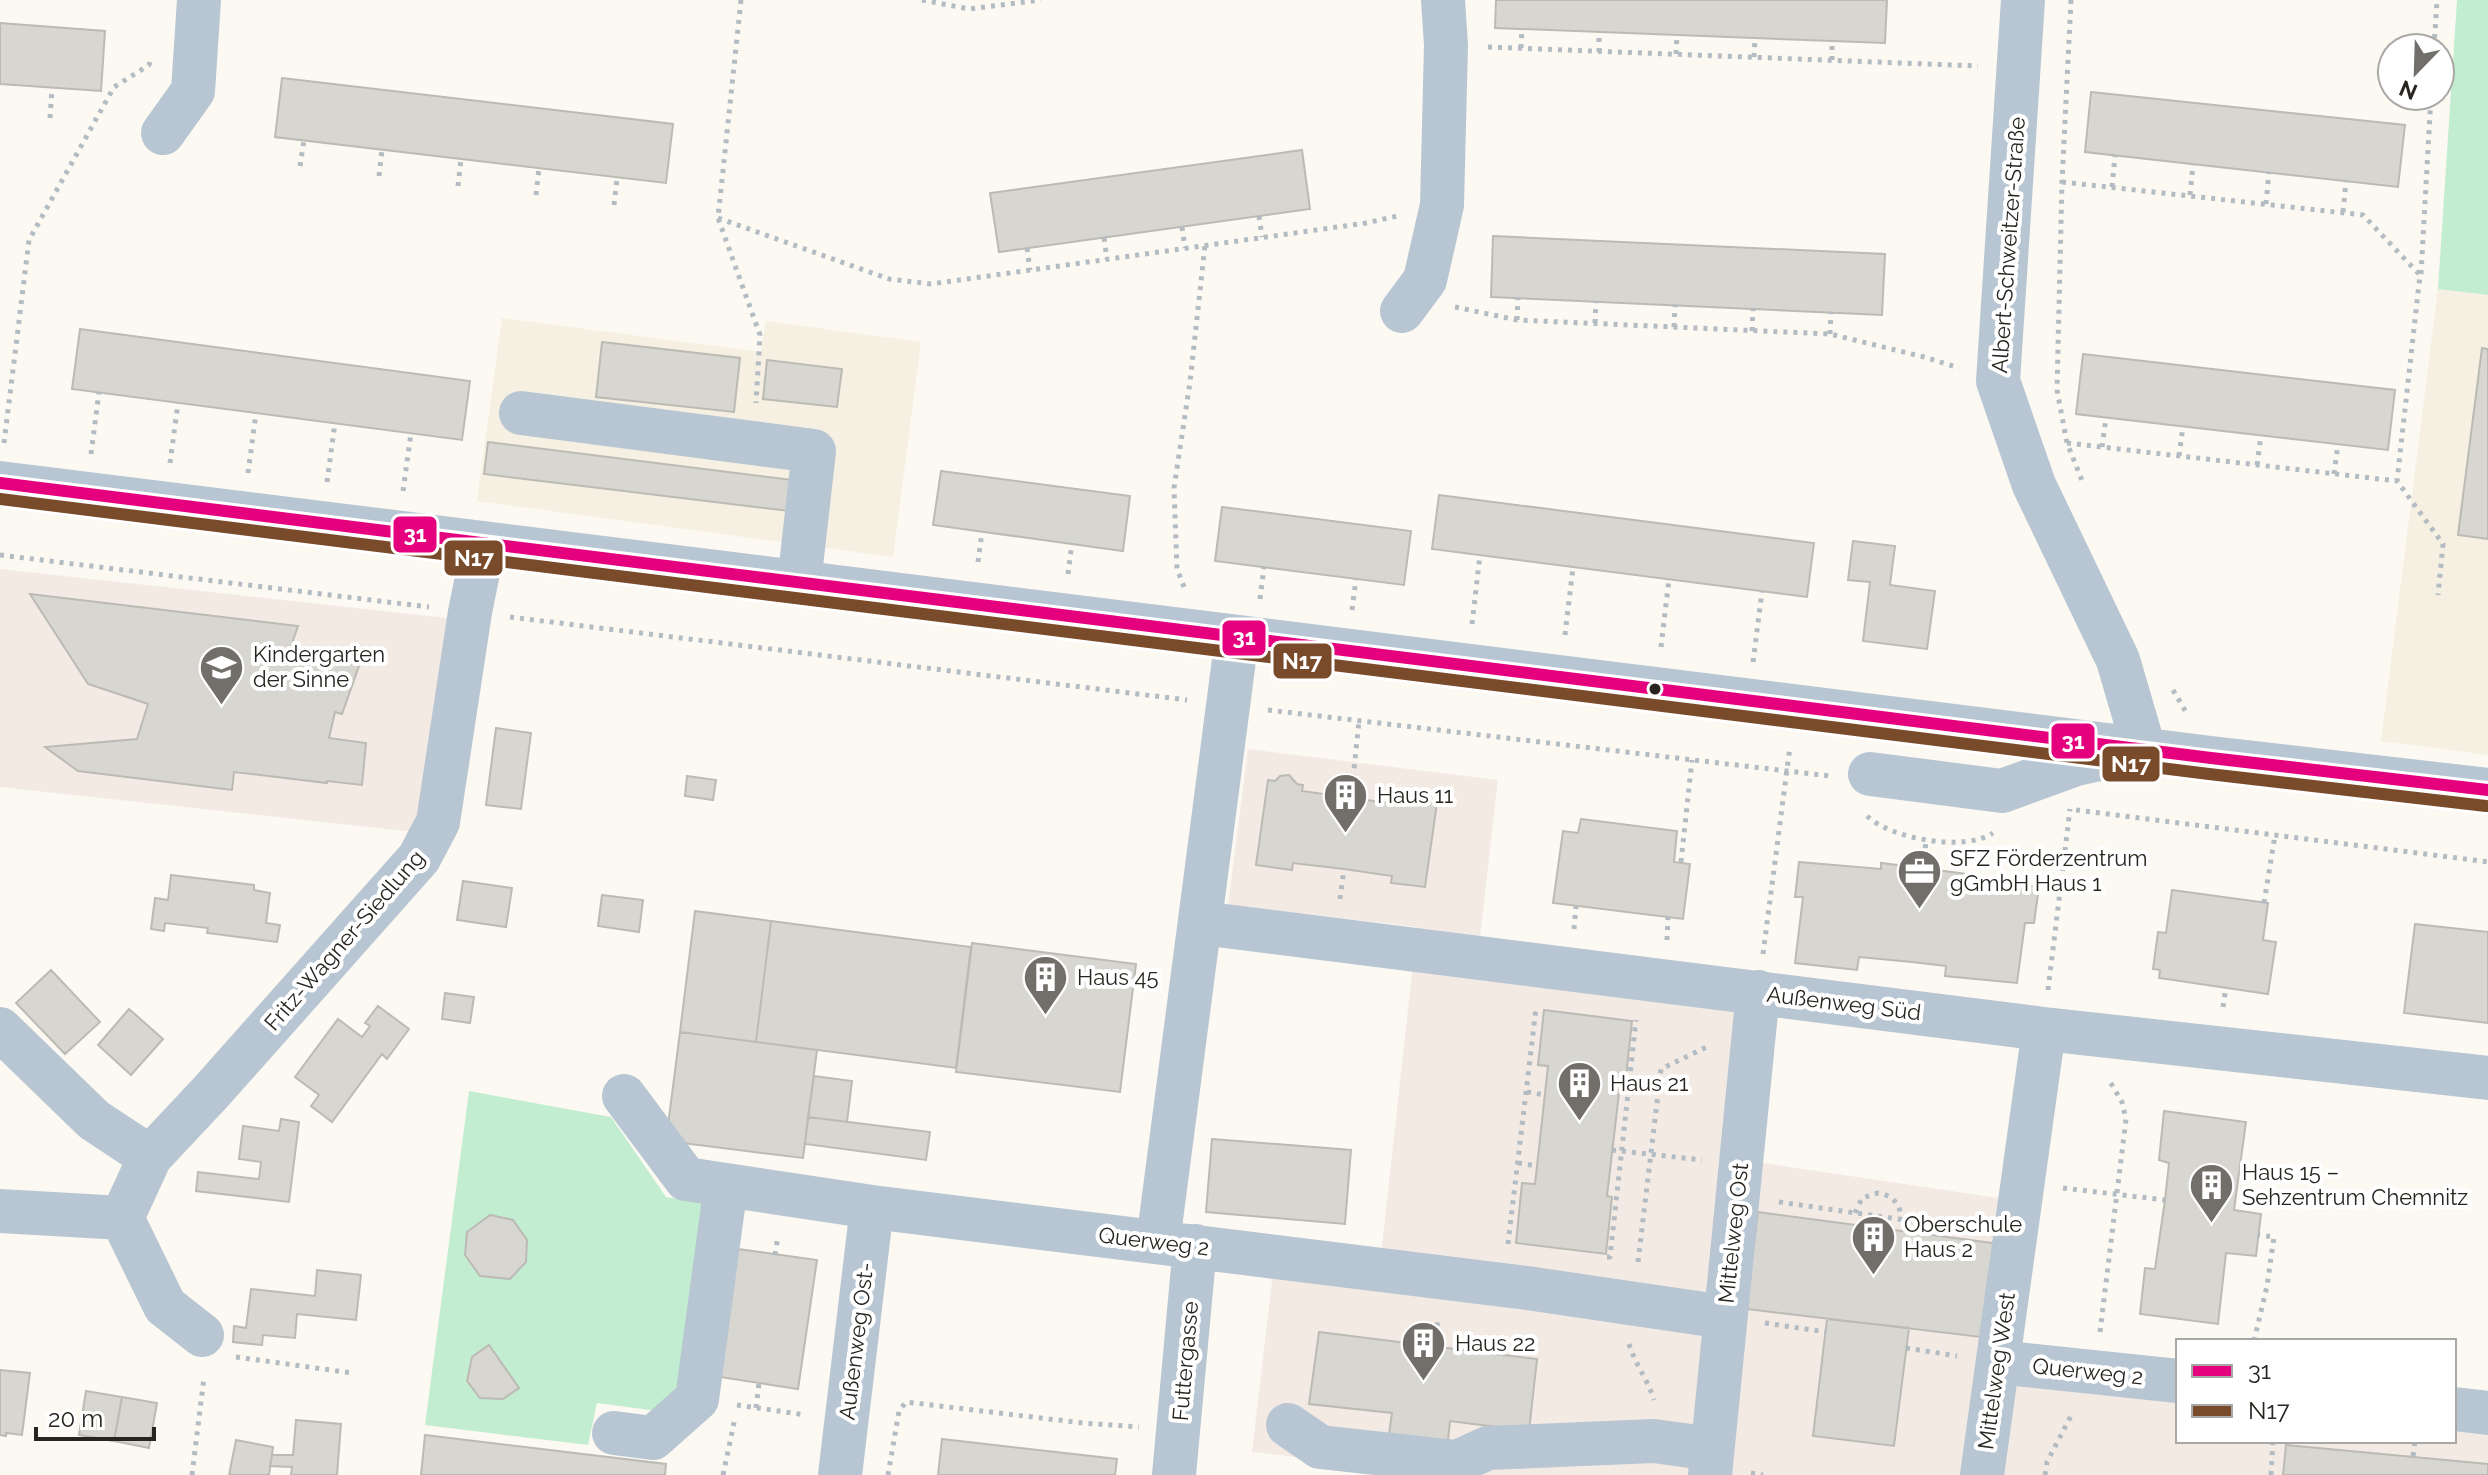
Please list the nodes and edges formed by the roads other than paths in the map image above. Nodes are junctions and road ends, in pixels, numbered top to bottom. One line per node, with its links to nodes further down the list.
1 (199, 0): 4 (street)
2 (1443, 0): 5 (street)
3 (2023, 0): 11 (street, Albert-Schweitzer-Straße)
4 (163, 133)
5 (1414, 296)
6 (521, 413): 9 (street)
7 (2, 465): 8 (street)
8 (484, 543): 9 (street); 20 (street, Fritz-Wagner-Siedlung)
9 (799, 583): 10 (street)
10 (1220, 635): 11 (street); 14 (street, Futtergasse)
11 (2144, 749): 12 (street); 13 (street)
12 (1858, 788)
13 (2488, 790)
14 (1201, 923): 15 (street, Außenweg Süd); 25 (street, Futtergasse)
15 (1757, 1008): 17 (street, Außenweg Süd); 26 (street, Mittelweg Ost)
16 (0, 1029): 20 (street)
17 (2044, 1029): 18 (street, Außenweg Süd); 28 (street, Mittelweg West)
18 (2488, 1078)
19 (624, 1096): 21 (street, Querweg 2)
20 (150, 1157): 24 (street, Fritz-Wagner-Siedlung)
21 (726, 1185): 22 (street, Querweg 2); 33 (street)
22 (872, 1207): 25 (street, Querweg 2); 35 (street, Außenweg Ost-)
23 (0, 1211): 24 (street)
24 (122, 1218): 27 (street)
25 (1176, 1244): 26 (street, Querweg 2); 36 (street, Futtergasse)
26 (1724, 1317): 34 (street, Mittelweg Ost)
27 (204, 1344)
28 (1998, 1362): 29 (street, Querweg 2); 37 (street, Mittelweg West)
29 (2176, 1381)
30 (2456, 1409): 31 (street)
31 (2488, 1413)
32 (1288, 1425): 34 (street)
33 (614, 1433)
34 (1711, 1462)
35 (840, 1475)
36 (1174, 1475)
37 (1982, 1475)

